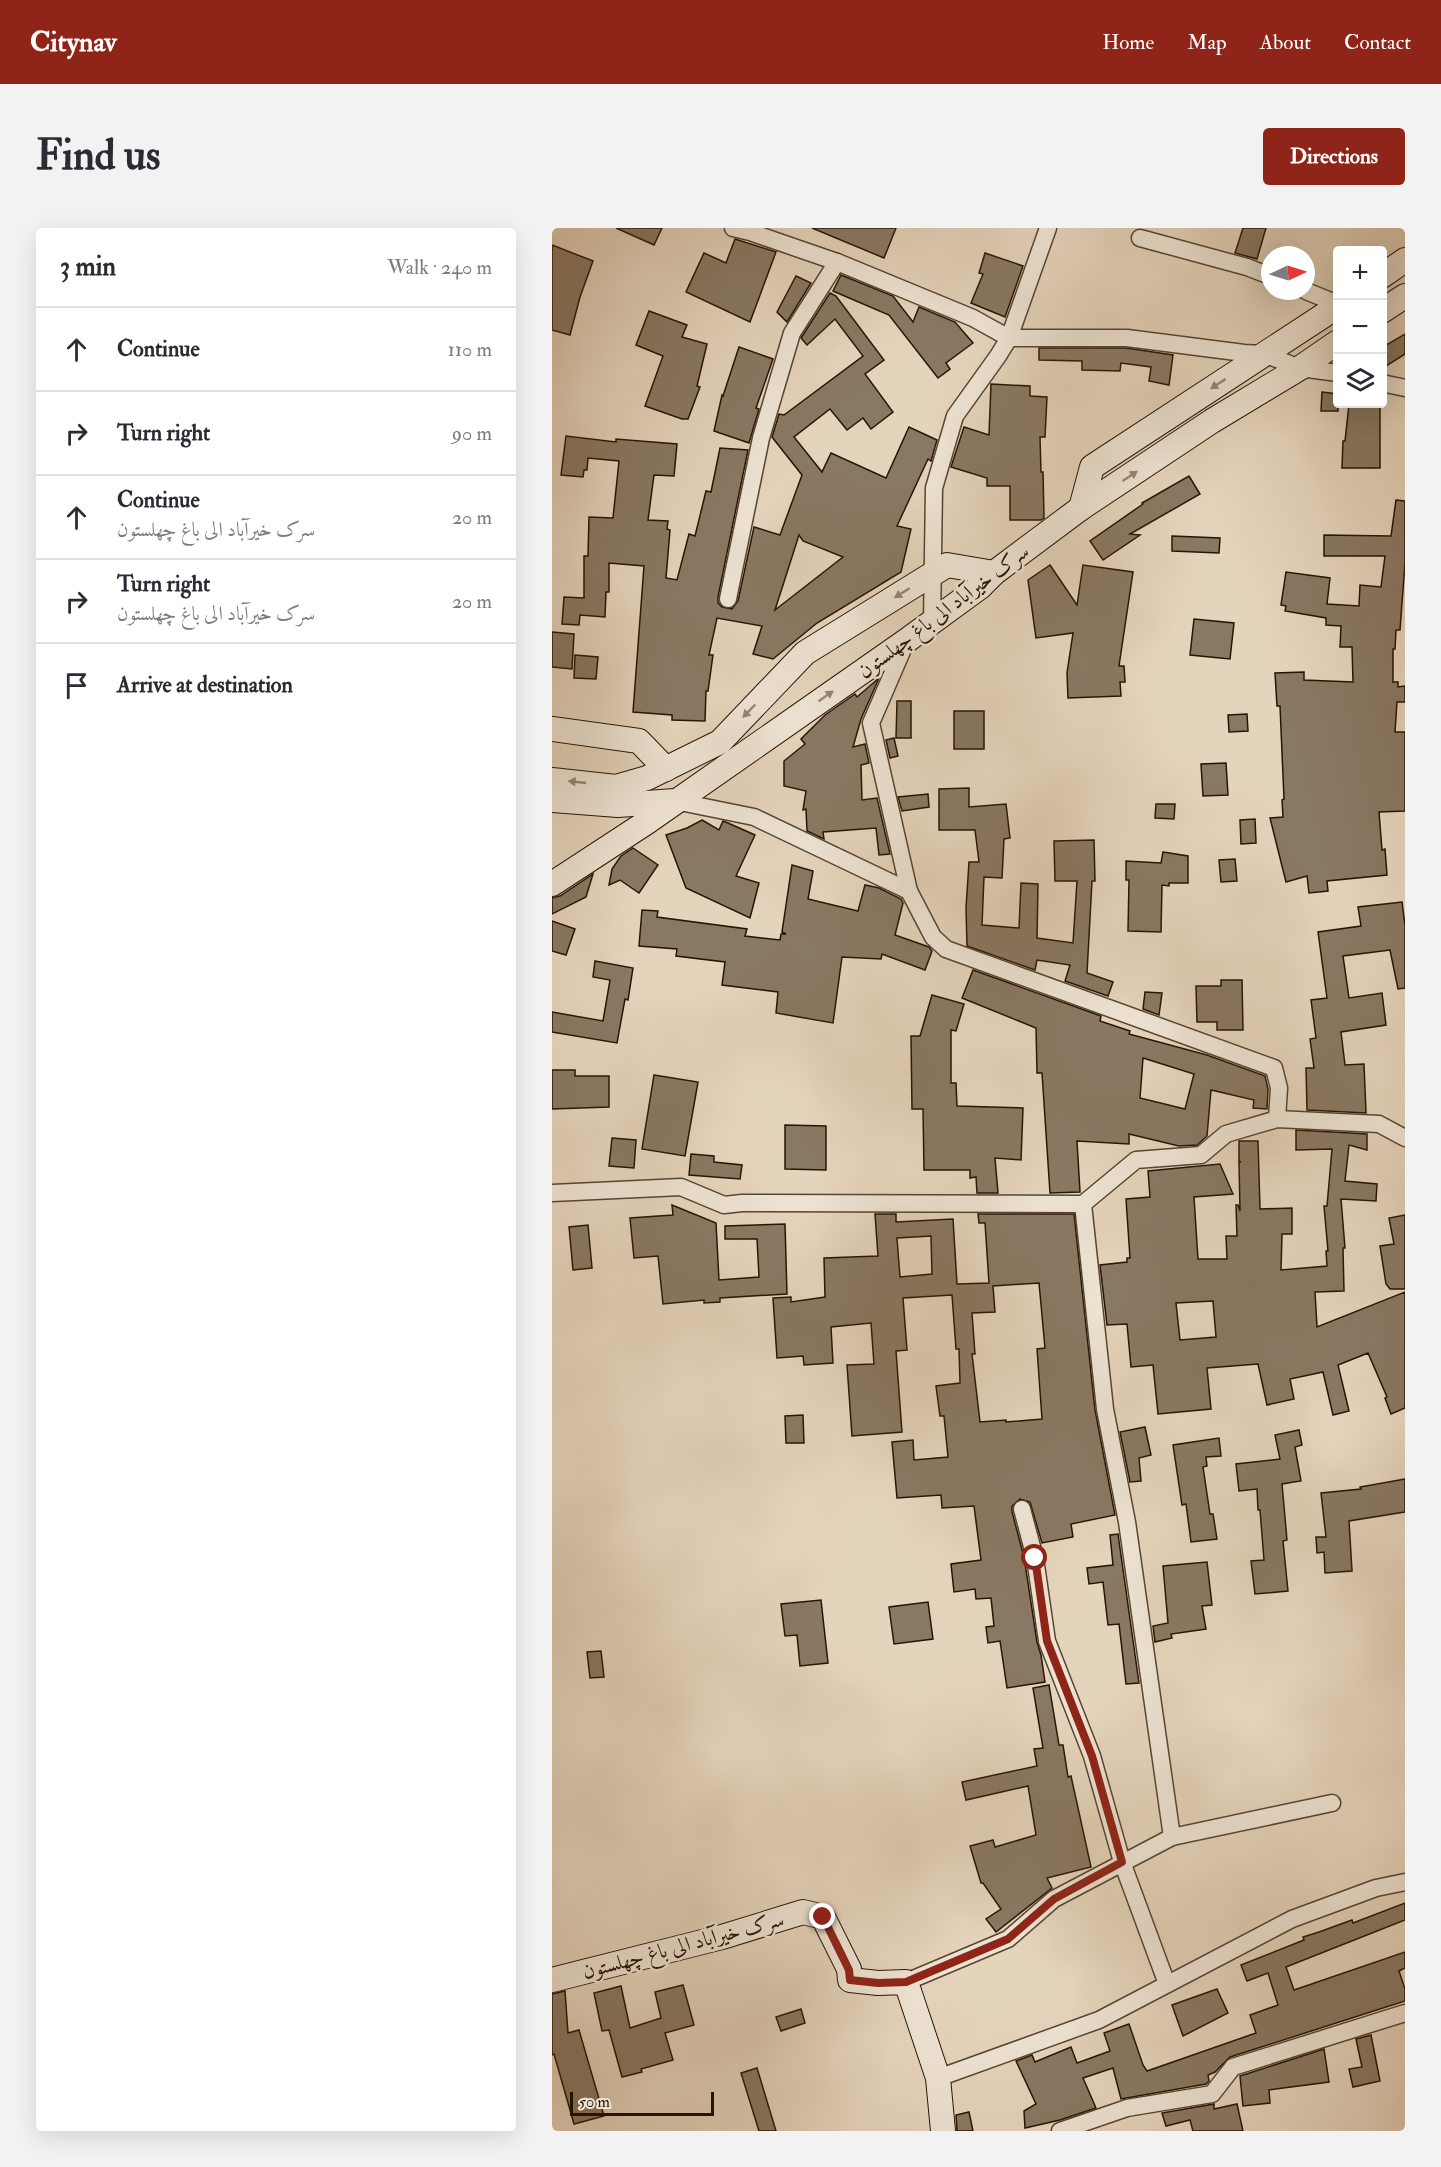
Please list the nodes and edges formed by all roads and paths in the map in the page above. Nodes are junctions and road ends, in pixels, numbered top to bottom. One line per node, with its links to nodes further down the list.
1 (732, 228): 3 (street)
2 (1048, 228): 14 (street)
3 (751, 230): 6 (street)
4 (1140, 238): 7 (street)
5 (1405, 261): 8 (main road)
6 (837, 262): 14 (street); 24 (street)
7 (1261, 272)
8 (1387, 273)
9 (1315, 295): 11 (street)
10 (1405, 296): 13 (main road)
11 (1333, 303)
12 (1333, 308): 16 (main road)
13 (1387, 308)
14 (1009, 338): 16 (street); 23 (street)
15 (1333, 345): 17 (main road, سرک خیرآباد الی باغ چهلستون)
16 (1264, 354): 17 (street); 21 (main road, one-way to 21)
17 (1300, 368): 18 (street); 21 (main road, سرک خیرآباد الی باغ چهلستون, one-way to 17)
18 (1333, 372)
19 (1387, 384): 20 (street)
20 (1405, 388)
21 (1081, 508): 22 (main road, سرک خیرآباد الی باغ چهلستون)
22 (994, 573): 23 (main road); 25 (main road, سرک خیرآباد الی باغ چهلستون)
23 (933, 574): 25 (street); 28 (main road, one-way to 28)
24 (728, 599)
25 (932, 622): 26 (main road, سرک خیرآباد الی باغ چهلستون)
26 (906, 641): 31 (main road, سرک خیرآباد الی باغ چهلستون, one-way to 26); 33 (street)
27 (552, 729): 28 (main road)
28 (666, 769): 29 (main road, one-way to 29)
29 (552, 780)
30 (552, 800): 31 (main road)
31 (675, 801): 32 (main road, سرک خیرآباد الی باغ چهلستون); 33 (street)
32 (552, 884)
33 (909, 891): 34 (street)
34 (1277, 1119): 35 (street); 37 (street)
35 (1405, 1138)
36 (552, 1193): 37 (street)
37 (1083, 1204): 40 (street)
38 (1022, 1509): 41 (street)
39 (1332, 1803): 40 (street)
40 (1172, 1837): 41 (street)
41 (1122, 1862): 44 (street); 45 (street)
42 (1405, 1882): 45 (street)
43 (552, 1980): 44 (main road, سرک خیرآباد الی باغ چهلستون)
44 (906, 1982): 47 (main road)
45 (1167, 1984): 47 (street)
46 (1405, 2013): 49 (street)
47 (938, 2078): 48 (main road)
48 (943, 2131)
49 (1060, 2131)

